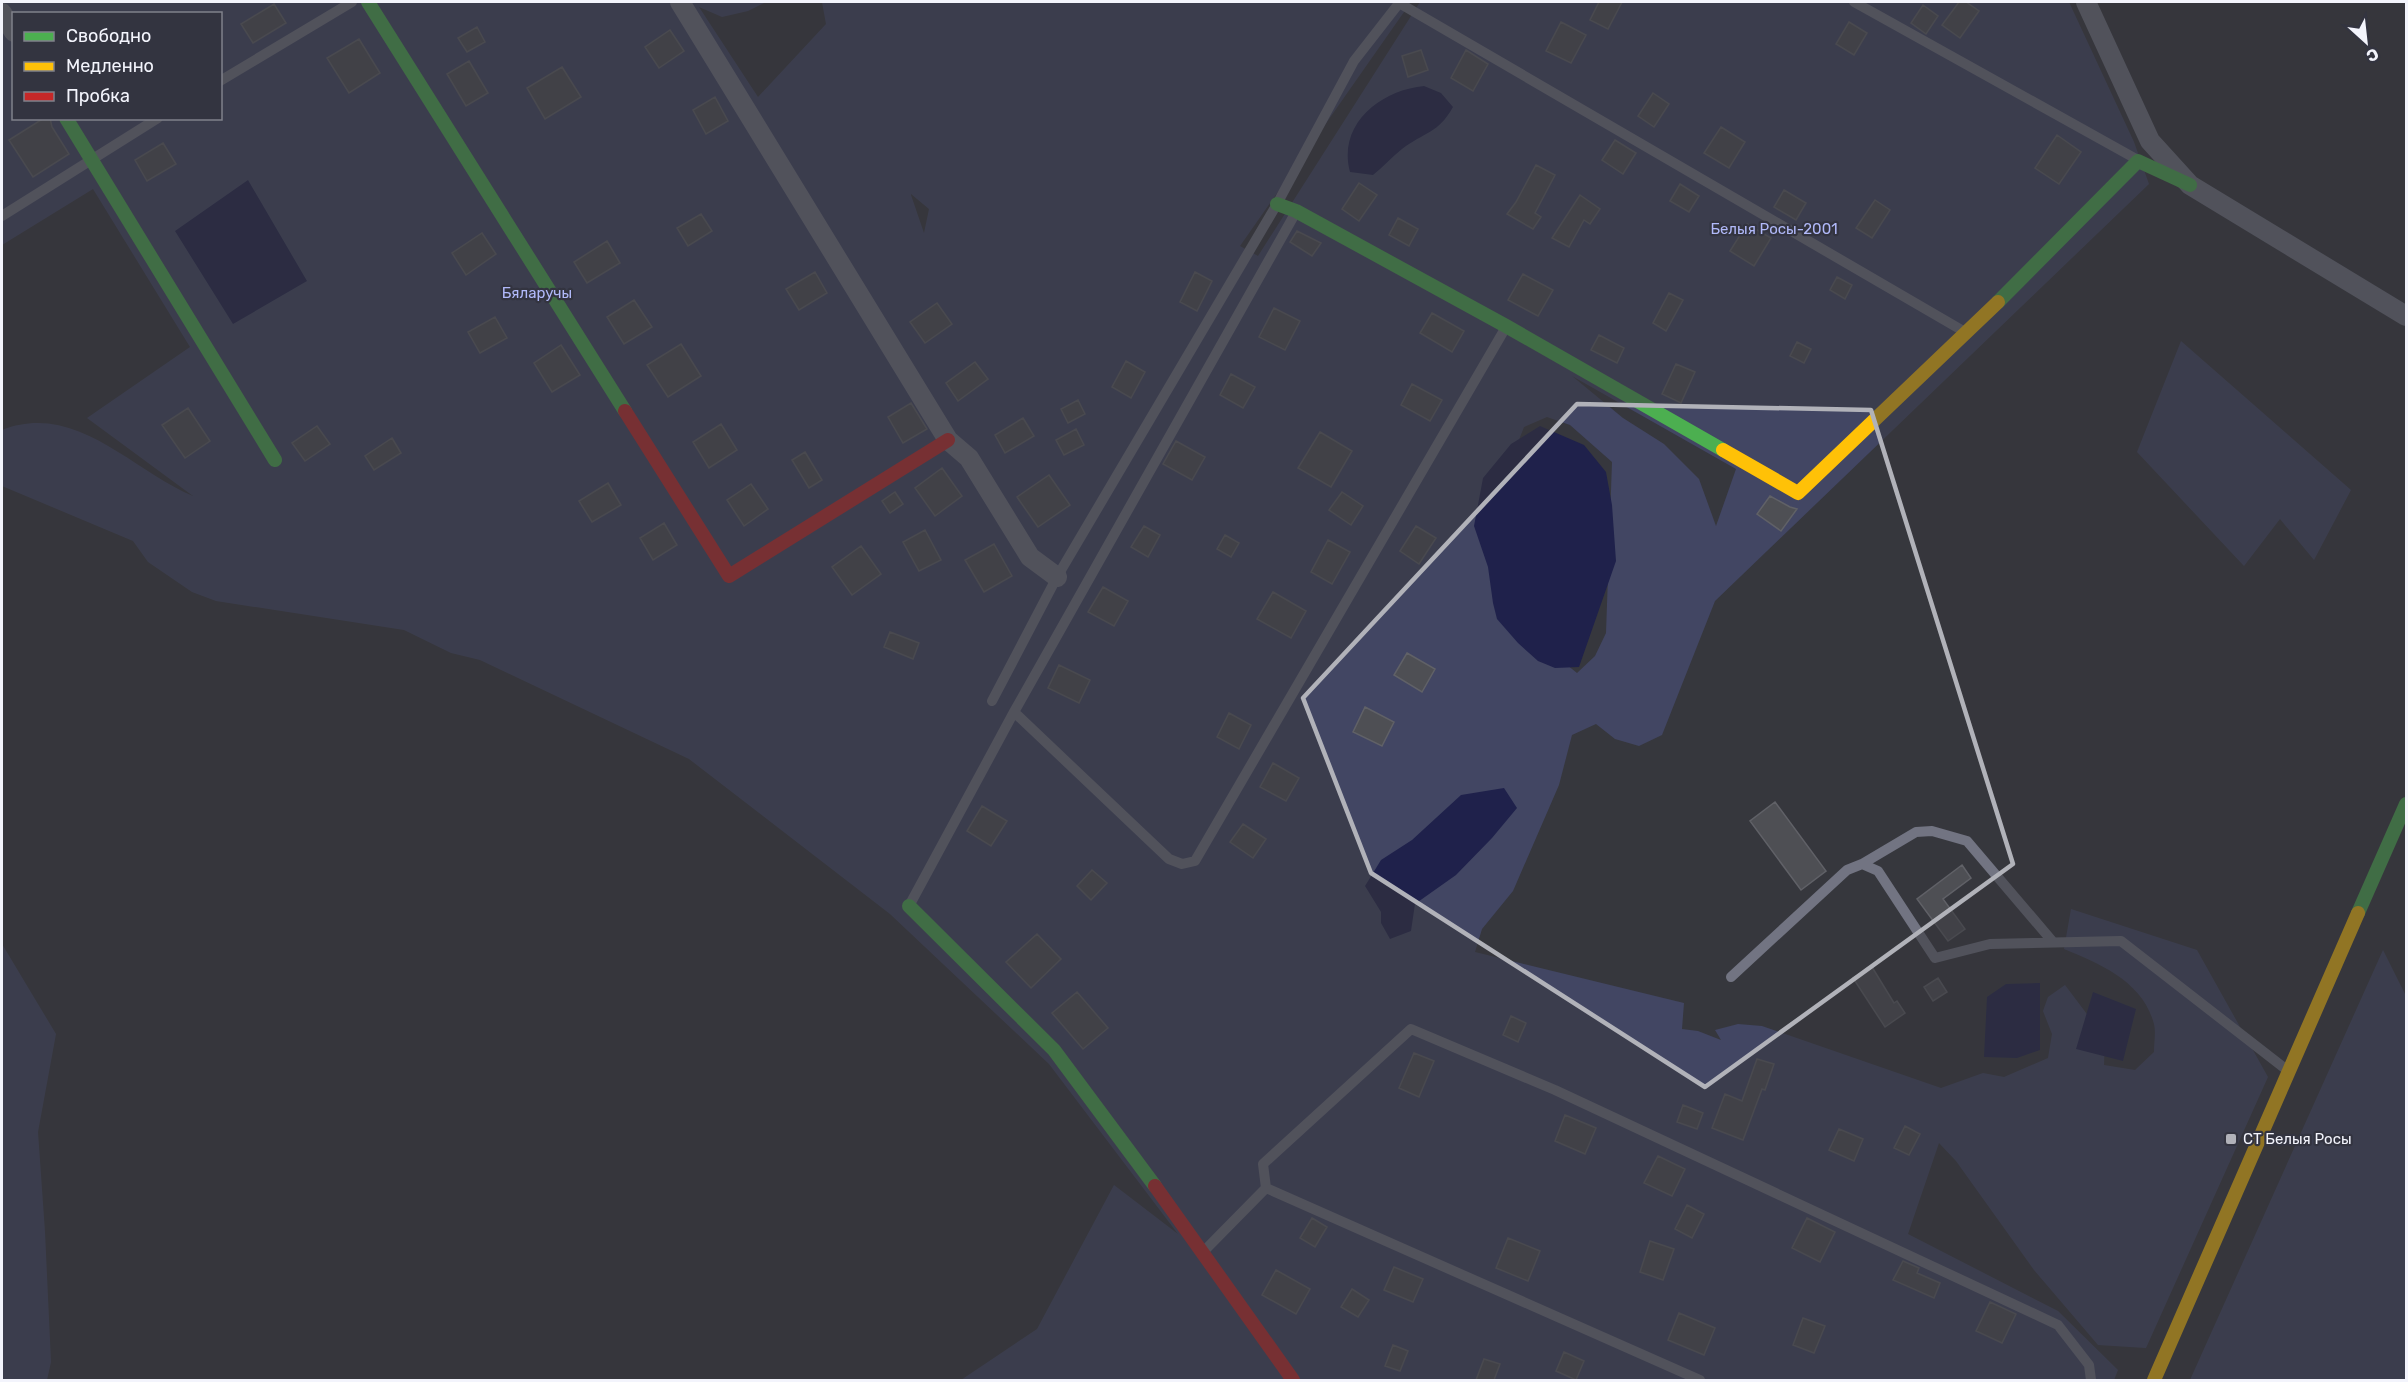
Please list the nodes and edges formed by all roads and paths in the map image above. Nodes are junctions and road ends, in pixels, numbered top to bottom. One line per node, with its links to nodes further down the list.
1 (352, 2): 9 (lane)
2 (368, 2): 21 (street)
3 (680, 2): 21 (street)
4 (1399, 2): 15 (lane); 20 (lane)
5 (1854, 2): 13 (lane)
6 (2086, 2): 14 (street)
7 (2, 13): 8 (street)
8 (12, 29)
9 (222, 80)
10 (67, 120): 12 (street)
11 (155, 120): 12 (lane)
12 (91, 159): 17 (lane); 22 (street)
13 (2138, 161): 14 (street); 20 (street)
14 (2190, 184): 18 (street)
15 (1277, 204): 16 (street); 23 (lane)
16 (1296, 211): 19 (street); 25 (lane)
17 (2, 216)
18 (2406, 316)
19 (1506, 326): 20 (street); 25 (lane)
20 (1968, 333)
21 (948, 440): 23 (street)
22 (275, 460)
23 (1058, 577): 24 (lane)
24 (992, 701)
25 (1014, 712): 28 (lane)
26 (2406, 804): 31 (street)
27 (1863, 864): 29 (lane); 29 (lane); 30 (lane)
28 (909, 906): 33 (street)
29 (2053, 942): 31 (lane)
30 (1731, 977)
31 (2289, 1072): 37 (street)
32 (1266, 1188): 33 (lane); 35 (lane); 36 (lane)
33 (1203, 1253): 34 (street)
34 (1293, 1380)
35 (1701, 1380)
36 (2091, 1380)
37 (2154, 1380)

